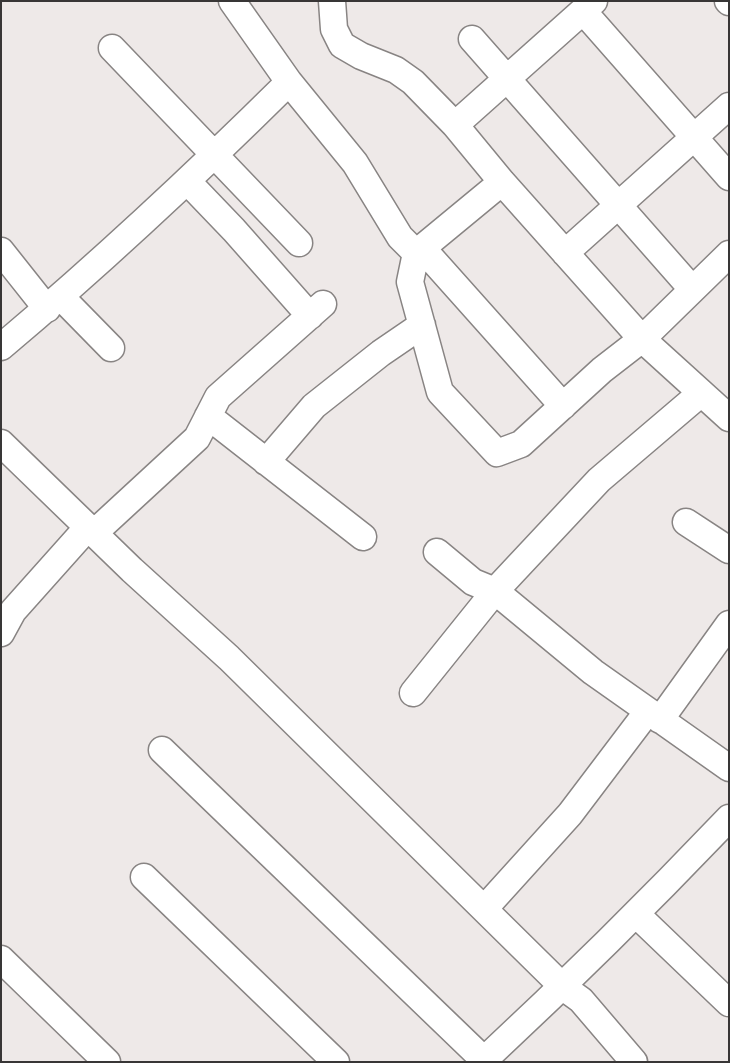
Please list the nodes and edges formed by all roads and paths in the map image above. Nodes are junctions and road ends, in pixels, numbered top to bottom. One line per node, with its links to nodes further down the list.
1 (232, 1): 7 (street)
2 (332, 1): 9 (street)
3 (589, 6): 6 (street); 10 (street)
4 (472, 38): 6 (street)
5 (112, 48): 11 (street)
6 (507, 79): 9 (street); 15 (street)
7 (289, 82): 11 (street); 17 (street)
8 (729, 106): 10 (street)
9 (455, 125): 14 (street)
10 (694, 137): 12 (street); 15 (street)
11 (214, 155): 13 (street); 16 (street)
12 (729, 177)
13 (187, 181): 22 (street); 29 (street)
14 (502, 182): 17 (street); 19 (street)
15 (618, 205): 19 (street); 21 (street)
16 (299, 244)
17 (419, 250): 23 (street); 28 (street)
18 (1, 251): 22 (street)
19 (565, 253): 24 (street)
20 (724, 267): 21 (street)
21 (692, 289): 24 (street)
22 (54, 303): 25 (street); 26 (street)
23 (422, 325): 28 (street); 32 (street)
24 (642, 338): 27 (street); 28 (street)
25 (1, 347)
26 (111, 348)
27 (700, 394): 30 (street); 38 (street)
28 (563, 406)
29 (208, 416): 32 (street); 34 (street)
30 (729, 418)
31 (1, 443): 34 (street)
32 (266, 462): 35 (street)
33 (686, 522): 36 (street)
34 (91, 530): 39 (street); 47 (street)
35 (362, 537)
36 (729, 550)
37 (437, 552): 38 (street)
38 (495, 591): 41 (street); 42 (street)
39 (5, 614)
40 (729, 624): 42 (street)
41 (413, 693)
42 (654, 716): 44 (street); 47 (street)
43 (162, 750): 52 (street)
44 (729, 768)
45 (729, 818): 48 (street)
46 (144, 878): 54 (street)
47 (484, 909): 50 (street)
48 (636, 914): 50 (street); 51 (street)
49 (1, 959): 53 (street)
50 (562, 987): 52 (street); 55 (street)
51 (729, 1003)
52 (495, 1057)
53 (107, 1062)
54 (336, 1062)
55 (634, 1062)

